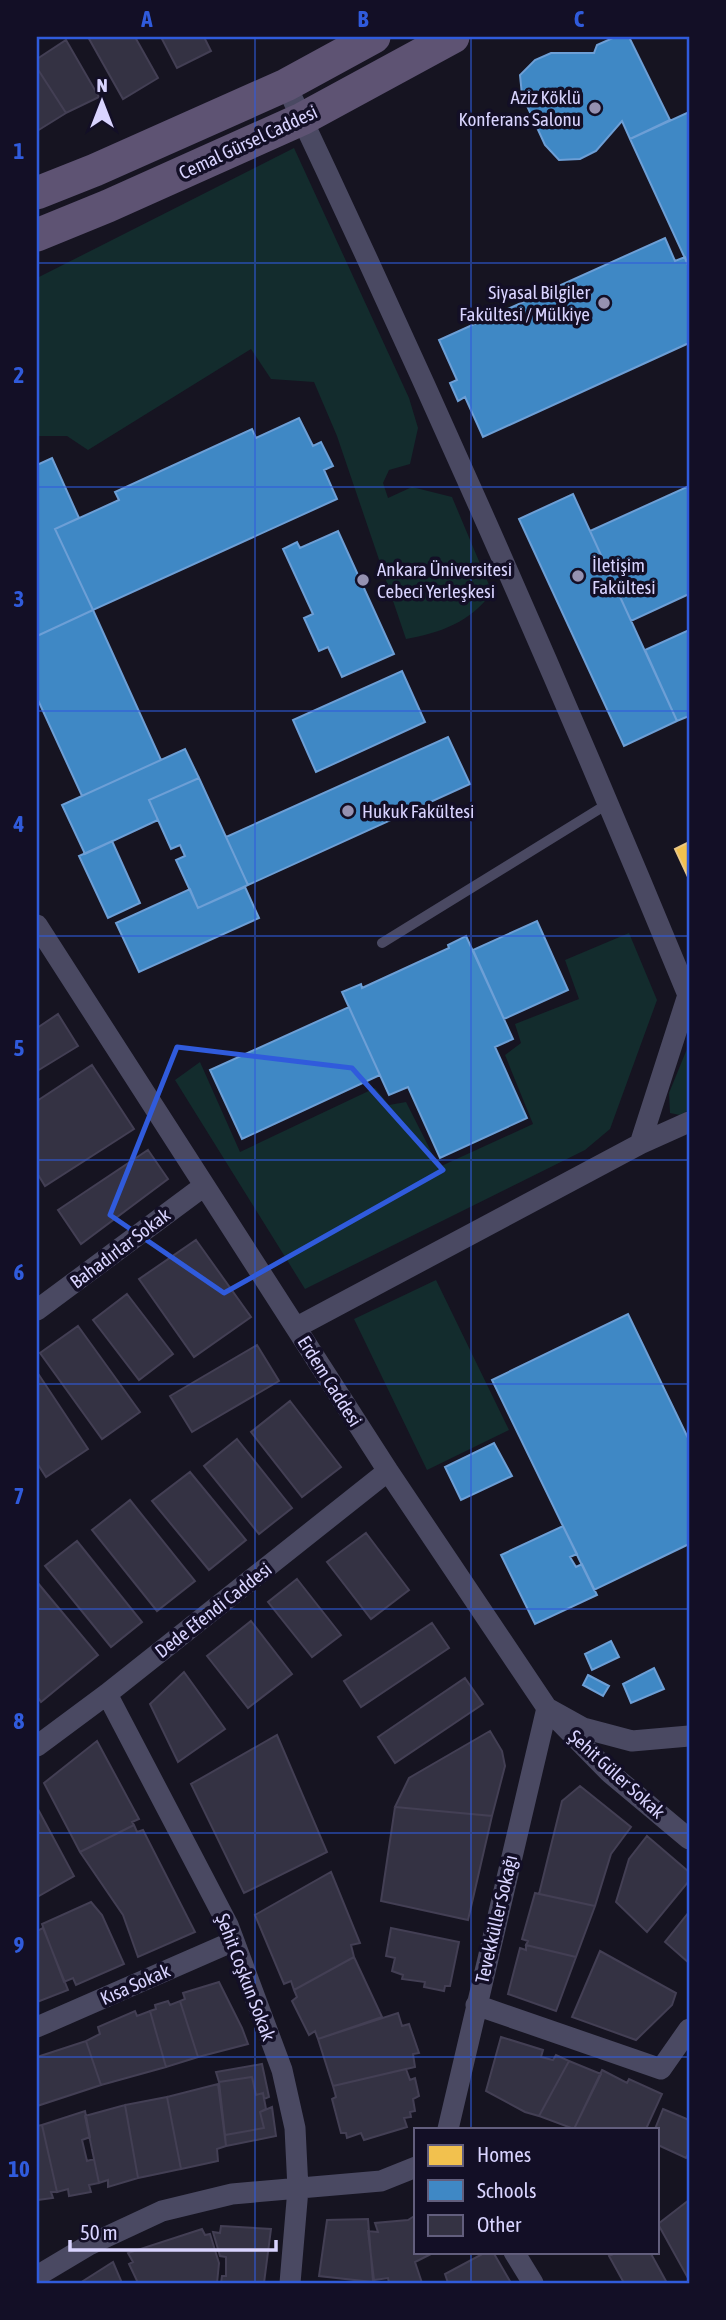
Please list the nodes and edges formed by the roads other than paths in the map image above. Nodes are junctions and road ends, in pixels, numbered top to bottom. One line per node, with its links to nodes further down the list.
1 (374, 37): 3 (main road, Cemal Gürsel Caddesi)
2 (453, 37): 4 (main road, Cemal Gürsel Caddesi)
3 (286, 85): 4 (street); 5 (main road, Cemal Gürsel Caddesi)
4 (302, 119): 6 (main road, Cemal Gürsel Caddesi); 7 (street)
5 (37, 193)
6 (37, 235)
7 (609, 803): 9 (lane); 11 (street)
8 (38, 928): 12 (street, Erdem Caddesi)
9 (382, 943)
10 (689, 1122): 11 (street)
11 (640, 1144): 14 (street)
12 (204, 1186): 13 (street, Bahadırlar Sokak); 14 (street, Erdem Caddesi)
13 (37, 1310)
14 (297, 1327): 15 (street, Erdem Caddesi)
15 (388, 1471): 16 (street, Dede Efendi Caddesi); 17 (street, Erdem Caddesi)
16 (107, 1694): 19 (street, Dede Efendi Caddesi); 21 (street, Şehit Coşkun Sokak)
17 (547, 1708): 18 (street, Erdem Caddesi); 20 (street, Şehit Güler Sokak); 22 (street, Tevekküller Sokağı)
18 (689, 1736)
19 (37, 1746)
20 (689, 1839)
21 (234, 1941): 23 (street, Kısa Sokak); 27 (street, Şehit Coşkun Sokak)
22 (476, 2006): 24 (street); 25 (street, Tevekküller Sokağı)
23 (37, 2027)
24 (689, 2029)
25 (447, 2128)
26 (414, 2168): 27 (street)
27 (298, 2189): 29 (street); 30 (street, Şehit Coşkun Sokak)
28 (515, 2254): 31 (street)
29 (37, 2276)
30 (290, 2283)
31 (533, 2283)

